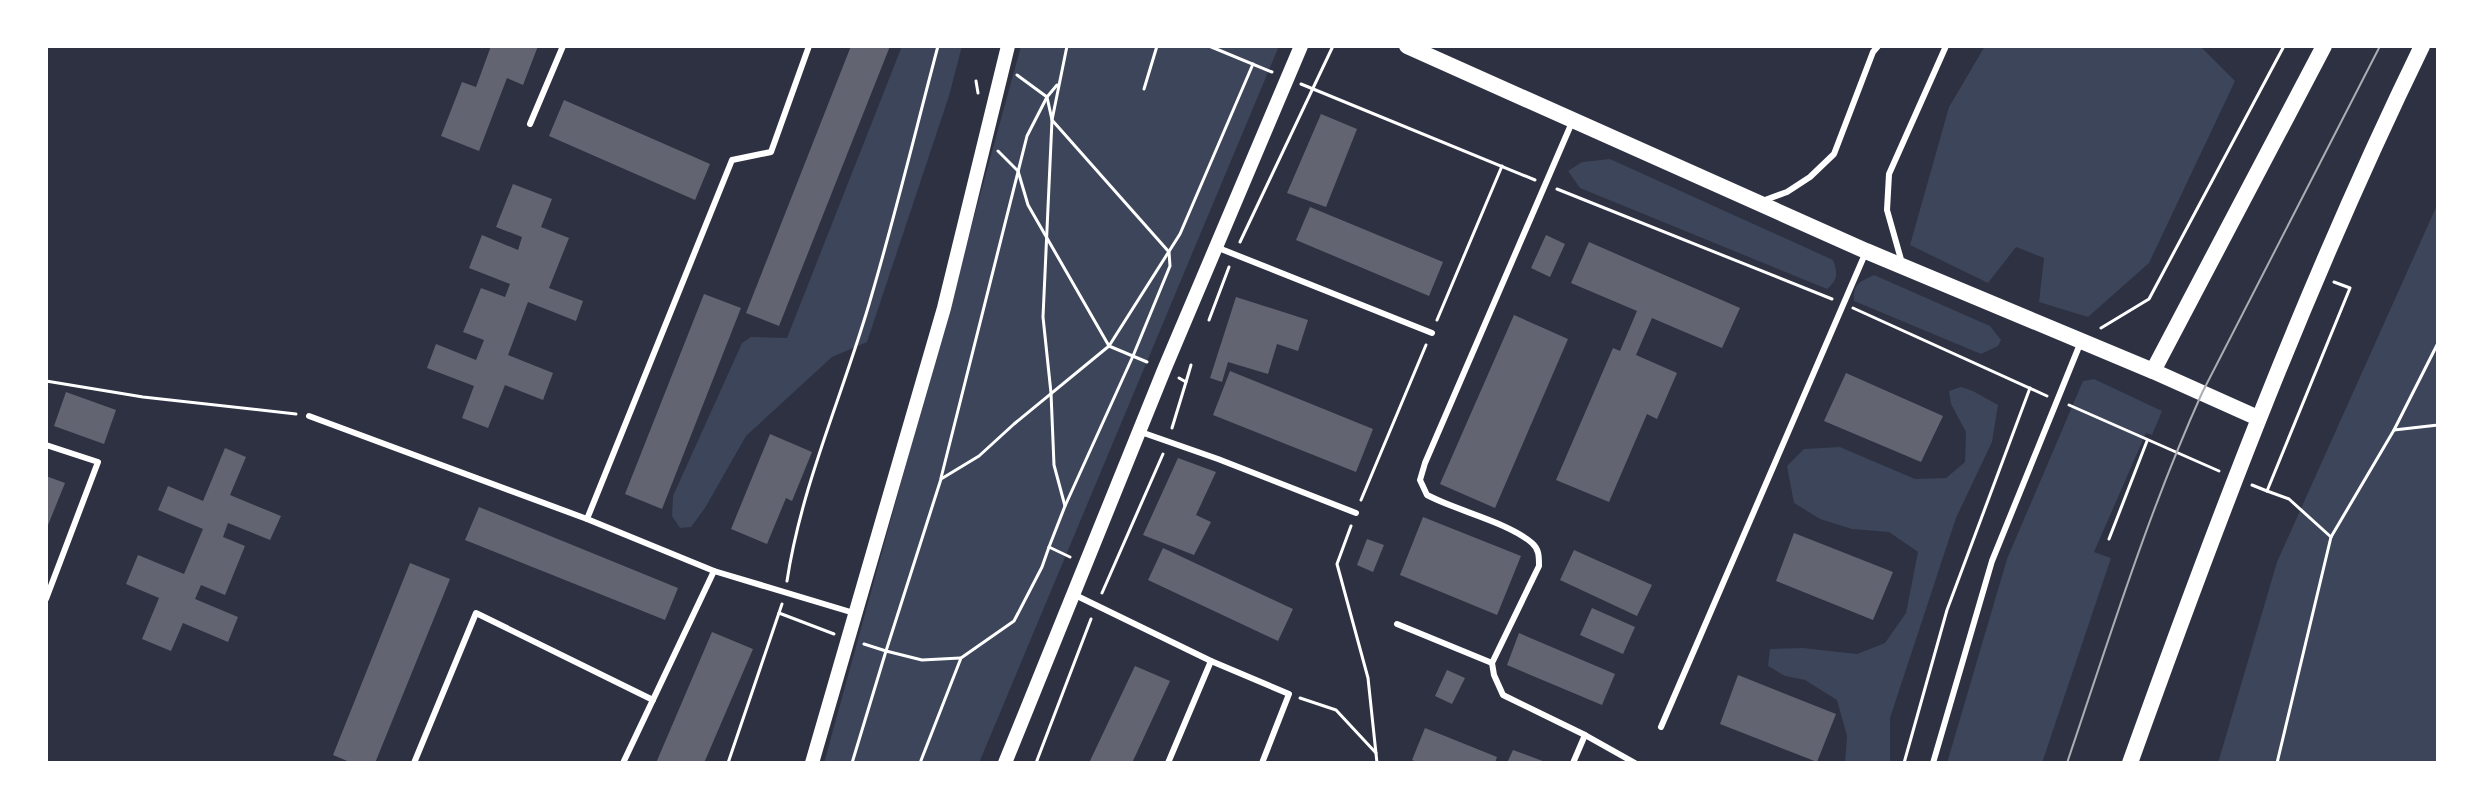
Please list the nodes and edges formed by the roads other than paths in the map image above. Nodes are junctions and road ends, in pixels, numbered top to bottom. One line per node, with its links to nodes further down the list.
1 (563, 46): 11 (lane)
2 (809, 46): 24 (lane)
3 (1008, 46): 28 (street)
4 (1301, 46): 13 (street)
5 (1407, 46): 10 (main road)
6 (1878, 46): 12 (lane)
7 (1946, 46): 15 (lane)
8 (2324, 46): 18 (main road)
9 (2422, 46): 20 (main road)
10 (1573, 120): 12 (main road); 31 (lane)
11 (530, 124)
12 (1757, 203): 14 (main road)
13 (1216, 247): 16 (lane); 21 (street)
14 (1866, 251): 15 (main road); 33 (lane)
15 (1903, 267): 17 (main road)
16 (1432, 333)
17 (2081, 341): 18 (main road); 43 (lane)
18 (2153, 371): 20 (main road)
19 (309, 416): 24 (lane)
20 (2258, 418): 44 (main road)
21 (1138, 431): 23 (lane); 26 (street)
22 (46, 445): 27 (lane)
23 (1356, 513)
24 (587, 519): 25 (lane)
25 (714, 571): 28 (lane); 32 (lane)
26 (1072, 593): 30 (lane); 38 (street)
27 (46, 599)
28 (854, 613): 37 (street)
29 (1397, 624): 31 (lane)
30 (1211, 661): 39 (lane); 40 (lane)
31 (1492, 663): 34 (lane)
32 (653, 700): 35 (lane); 36 (lane)
33 (1661, 727)
34 (1585, 735): 41 (lane); 42 (lane)
35 (414, 763)
36 (623, 763)
37 (812, 763)
38 (1005, 763)
39 (1168, 763)
40 (1262, 763)
41 (1573, 763)
42 (1635, 763)
43 (1933, 763)
44 (2130, 763)

